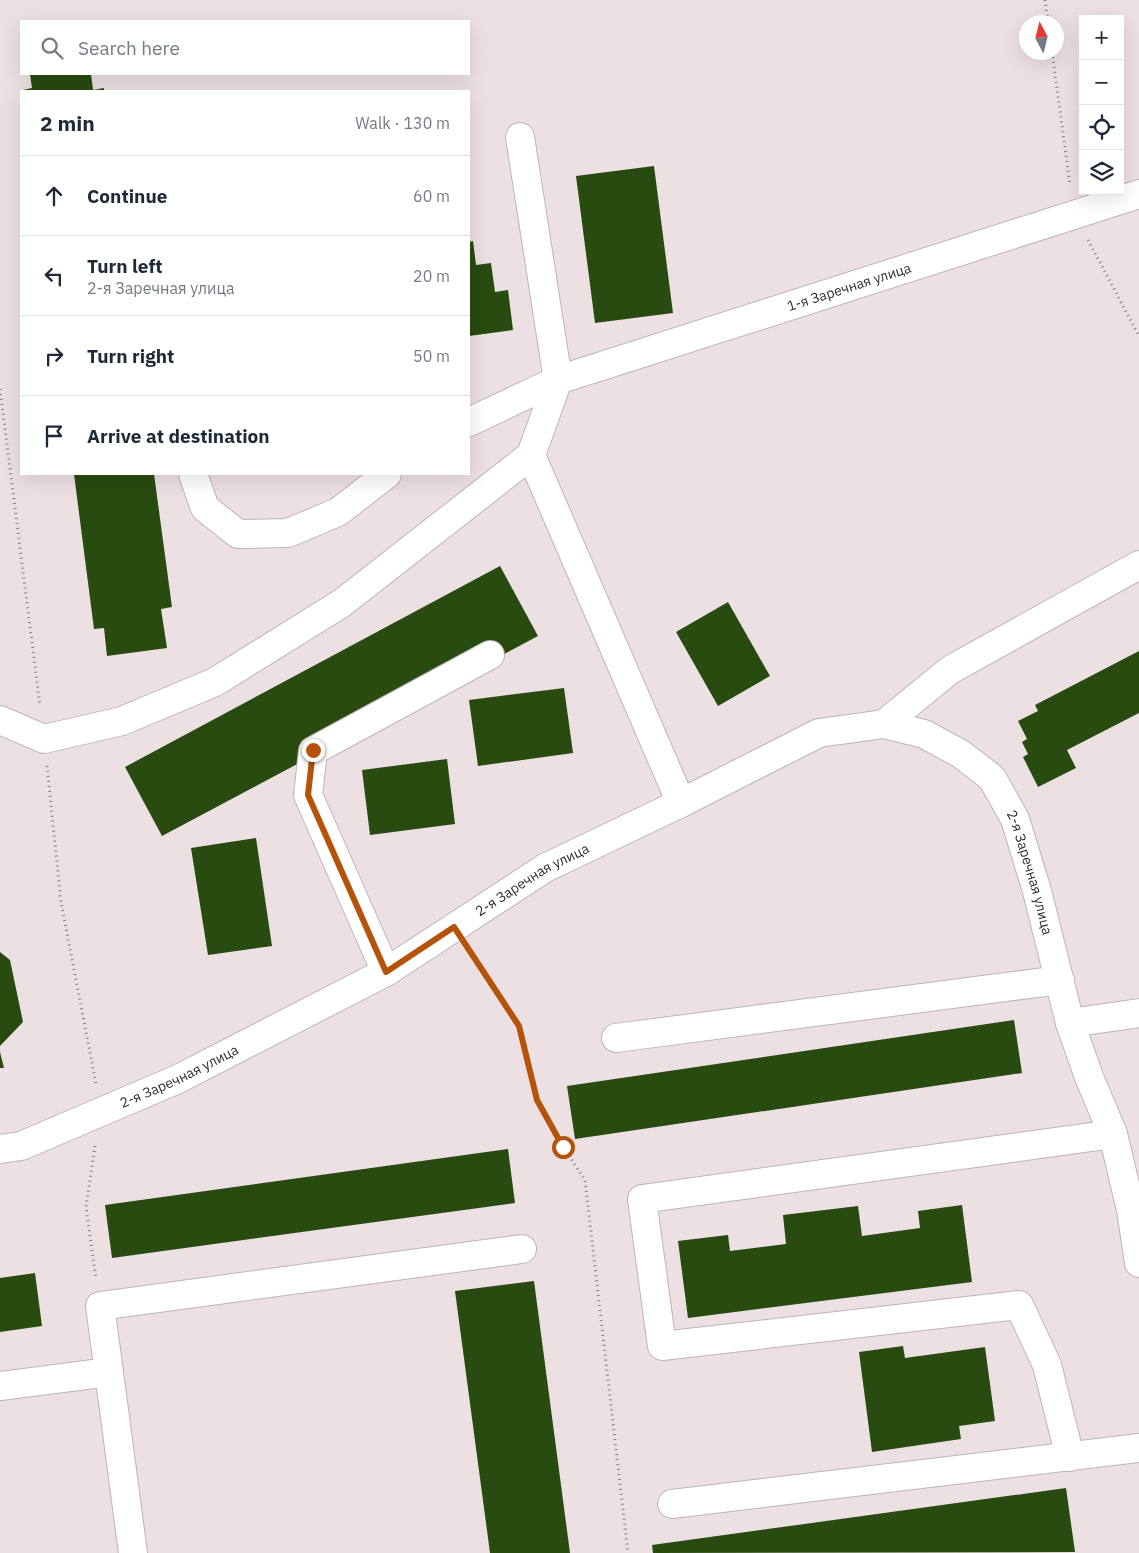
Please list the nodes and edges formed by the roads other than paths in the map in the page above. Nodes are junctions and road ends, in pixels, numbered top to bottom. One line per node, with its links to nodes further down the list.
1 (520, 137): 3 (street)
2 (1139, 194): 3 (street, 1-я Заречная улица)
3 (558, 380): 4 (street, 1-я Заречная улица); 5 (street)
4 (470, 422)
5 (531, 455): 10 (street); 12 (street)
6 (193, 475): 7 (street)
7 (386, 475)
8 (1139, 565): 11 (street)
9 (490, 655): 13 (street)
10 (0, 720)
11 (884, 724): 12 (street, 2-я Заречная улица); 14 (street, 2-я Заречная улица)
12 (681, 803): 13 (street, 2-я Заречная улица)
13 (386, 972): 19 (street, 2-я Заречная улица)
14 (1060, 980): 16 (street, 2-я Заречная улица); 17 (street)
15 (1139, 1013): 16 (street)
16 (1070, 1023): 18 (street, 2-я Заречная улица)
17 (616, 1038)
18 (1113, 1134): 21 (street, 2-я Заречная улица); 25 (street)
19 (0, 1149)
20 (522, 1249): 22 (street)
21 (1139, 1263)
22 (109, 1372): 23 (street); 27 (street)
23 (0, 1386)
24 (1139, 1448): 25 (street)
25 (1070, 1456): 26 (street)
26 (672, 1504)
27 (133, 1553)

